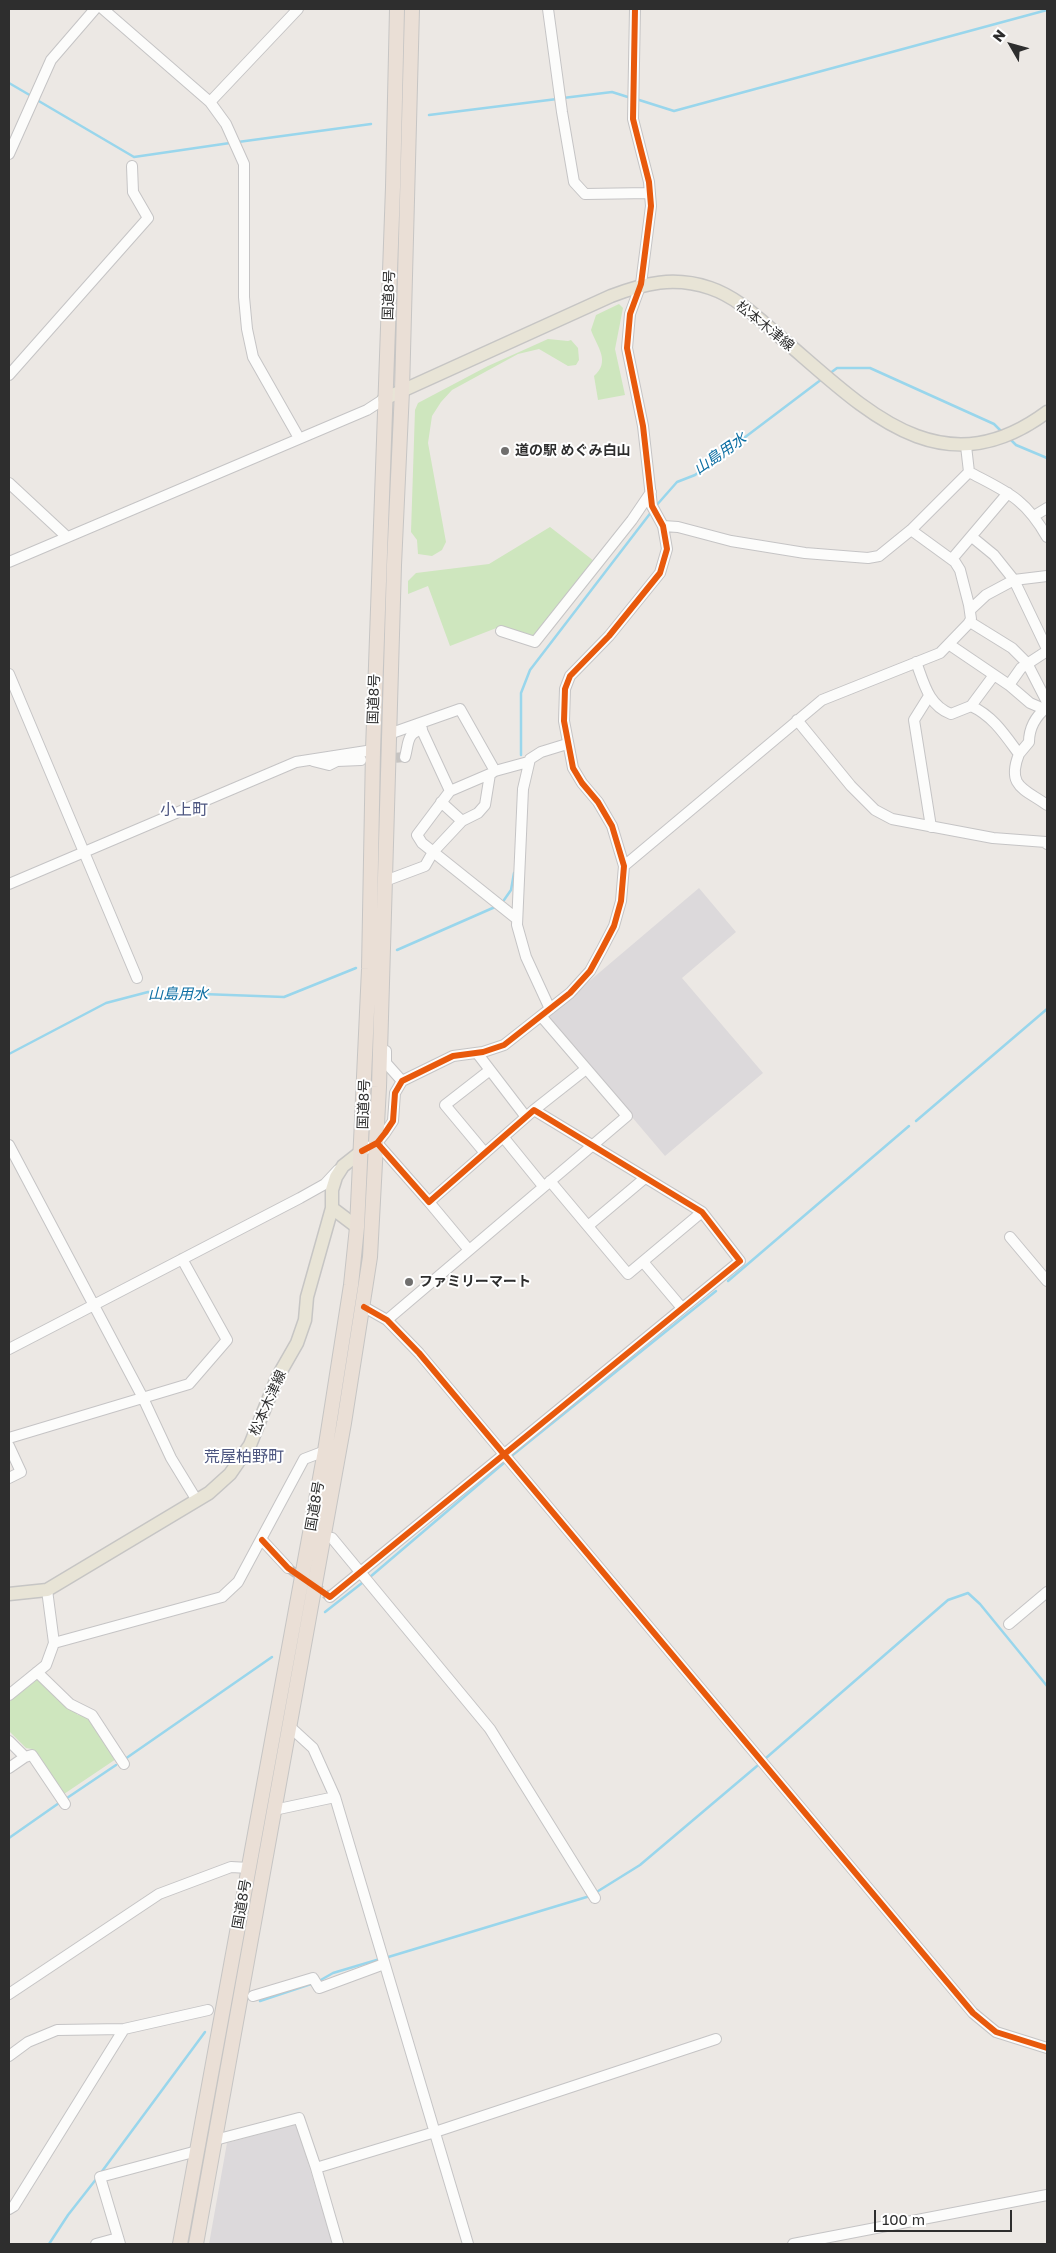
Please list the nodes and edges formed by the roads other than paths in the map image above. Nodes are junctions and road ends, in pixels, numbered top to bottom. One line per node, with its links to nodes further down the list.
1 (95, 9): 9 (street)
2 (103, 9): 8 (street)
3 (298, 9): 8 (street)
4 (397, 9): 15 (highway, 国道8号)
5 (412, 9): 14 (highway, 国道8号)
6 (548, 9): 11 (street)
7 (635, 9): 11 (street)
8 (210, 102): 17 (street)
9 (9, 154)
10 (132, 166): 13 (street)
11 (650, 193): 12 (street)
12 (641, 284): 14 (main road, 松本木津線); 18 (main road, 松本木津線); 21 (street)
13 (9, 375)
14 (402, 391): 15 (main road, 松本木津線); 49 (highway, 国道8号)
15 (384, 400): 17 (street); 51 (highway, 国道8号)
16 (1047, 412): 18 (main road, 松本木津線)
17 (298, 438): 27 (street)
18 (966, 446): 19 (street)
19 (969, 472): 22 (street); 26 (street)
20 (9, 483): 27 (street)
21 (651, 492): 25 (street); 36 (street)
22 (1008, 493): 24 (street); 28 (street)
23 (1047, 508): 24 (street)
24 (1034, 516): 29 (street)
25 (663, 526): 26 (street); 50 (street)
26 (911, 530): 30 (street)
27 (66, 536): 31 (street)
28 (972, 537): 30 (street); 33 (street)
29 (1047, 538)
30 (952, 559): 34 (street)
31 (9, 562)
32 (1047, 576): 33 (street)
33 (1014, 580): 34 (street); 38 (street)
34 (970, 610): 35 (street)
35 (970, 622): 37 (street); 40 (street)
36 (501, 631)
37 (950, 645): 39 (street); 42 (street)
38 (1047, 650): 40 (street)
39 (916, 662): 44 (street); 47 (street)
40 (1027, 663): 43 (street); 46 (street)
41 (9, 674): 64 (street)
42 (994, 675): 43 (street); 45 (street)
43 (1009, 685): 46 (street)
44 (928, 696): 45 (street); 62 (street)
45 (972, 706): 52 (street)
46 (1046, 706): 52 (street)
47 (798, 720): 62 (street); 66 (street)
48 (421, 726): 49 (street); 53 (street); 57 (street); 58 (street)
49 (389, 734): 67 (highway, 国道8号)
50 (567, 744): 56 (street); 66 (street)
51 (372, 750): 54 (street); 83 (highway, 国道8号)
52 (1019, 754): 60 (street)
53 (405, 757)
54 (310, 760): 55 (street); 64 (street)
55 (361, 760)
56 (528, 762): 57 (street); 69 (street)
57 (494, 772): 58 (street); 61 (street)
58 (450, 791): 59 (street)
59 (441, 802): 61 (street); 65 (street)
60 (1047, 805)
61 (462, 821): 65 (street)
62 (931, 827): 63 (street)
63 (1047, 842)
64 (84, 851): 68 (street); 70 (street)
65 (433, 852): 67 (street); 69 (street)
66 (624, 866): 72 (street)
67 (385, 881): 71 (highway, 国道8号)
68 (9, 884)
69 (517, 919): 72 (street)
70 (137, 978)
71 (382, 979): 77 (street); 80 (highway, 国道8号)
72 (550, 1009): 73 (street)
73 (541, 1016): 74 (street); 75 (street)
74 (477, 1053): 76 (street); 77 (street)
75 (586, 1069): 78 (street); 81 (street)
76 (490, 1070): 78 (street); 84 (street)
77 (402, 1081): 80 (street)
78 (530, 1113): 79 (street); 81 (street)
79 (504, 1138): 84 (street); 87 (street)
80 (377, 1143): 83 (street); 88 (street); 99 (highway, 国道8号)
81 (594, 1144): 86 (street); 87 (street)
82 (9, 1145): 98 (street)
83 (362, 1151): 85 (main road); 92 (highway, 国道8号)
84 (485, 1153): 88 (street)
85 (342, 1166): 89 (main road, 松本木津線); 95 (street)
86 (645, 1178): 90 (street); 91 (street)
87 (546, 1184): 91 (street); 94 (street)
88 (429, 1202): 94 (street)
89 (332, 1208): 92 (main road); 109 (main road, 松本木津線)
90 (702, 1212): 96 (street); 100 (street)
91 (588, 1226): 96 (street)
92 (358, 1227): 106 (highway, 国道8号)
93 (1010, 1238): 97 (street)
94 (469, 1250): 101 (street)
95 (182, 1259): 98 (street); 103 (street)
96 (644, 1263): 100 (street)
97 (1047, 1281)
98 (92, 1305): 102 (street); 103 (street)
99 (364, 1307): 101 (street); 110 (highway, 国道8号)
100 (682, 1308): 107 (street)
101 (387, 1320): 107 (street)
102 (9, 1349)
103 (143, 1398): 104 (street); 109 (street)
104 (9, 1438)
105 (9, 1446): 108 (street)
106 (325, 1451): 111 (street); 130 (highway, 国道8号)
107 (506, 1458): 113 (street); 138 (street)
108 (9, 1478)
109 (196, 1499): 114 (main road, 松本木津線)
110 (323, 1537): 113 (street); 122 (highway, 国道8号)
111 (262, 1540): 112 (street); 119 (street)
112 (288, 1568)
113 (360, 1574): 117 (street); 131 (street)
114 (47, 1590): 116 (main road, 松本木津線); 119 (street)
115 (1047, 1592): 118 (street)
116 (9, 1594)
117 (330, 1597)
118 (1009, 1624)
119 (54, 1643): 120 (street)
120 (37, 1672): 121 (street); 125 (street)
121 (9, 1696)
122 (289, 1726): 127 (street); 129 (highway, 国道8号)
123 (9, 1740): 124 (street)
124 (25, 1757): 126 (street); 128 (street)
125 (124, 1764)
126 (9, 1768)
127 (335, 1797): 129 (street); 132 (street)
128 (65, 1804)
129 (274, 1810): 141 (highway, 国道8号)
130 (249, 1868): 133 (street); 142 (highway, 国道8号)
131 (592, 1894)
132 (383, 1960): 134 (street); 140 (street)
133 (9, 1994)
134 (253, 1996)
135 (208, 2010): 136 (street)
136 (124, 2029): 139 (street); 145 (street)
137 (716, 2039): 140 (street)
138 (1047, 2048)
139 (9, 2056)
140 (435, 2132): 143 (street); 151 (street)
141 (215, 2140): 143 (street); 149 (highway, 国道8号)
142 (197, 2151): 146 (street); 148 (highway, 国道8号)
143 (316, 2168): 150 (street)
144 (1047, 2195): 152 (street)
145 (9, 2209)
146 (119, 2241): 147 (street)
147 (96, 2244)
148 (180, 2244)
149 (196, 2244)
150 (338, 2244)
151 (468, 2244)
152 (793, 2244)

